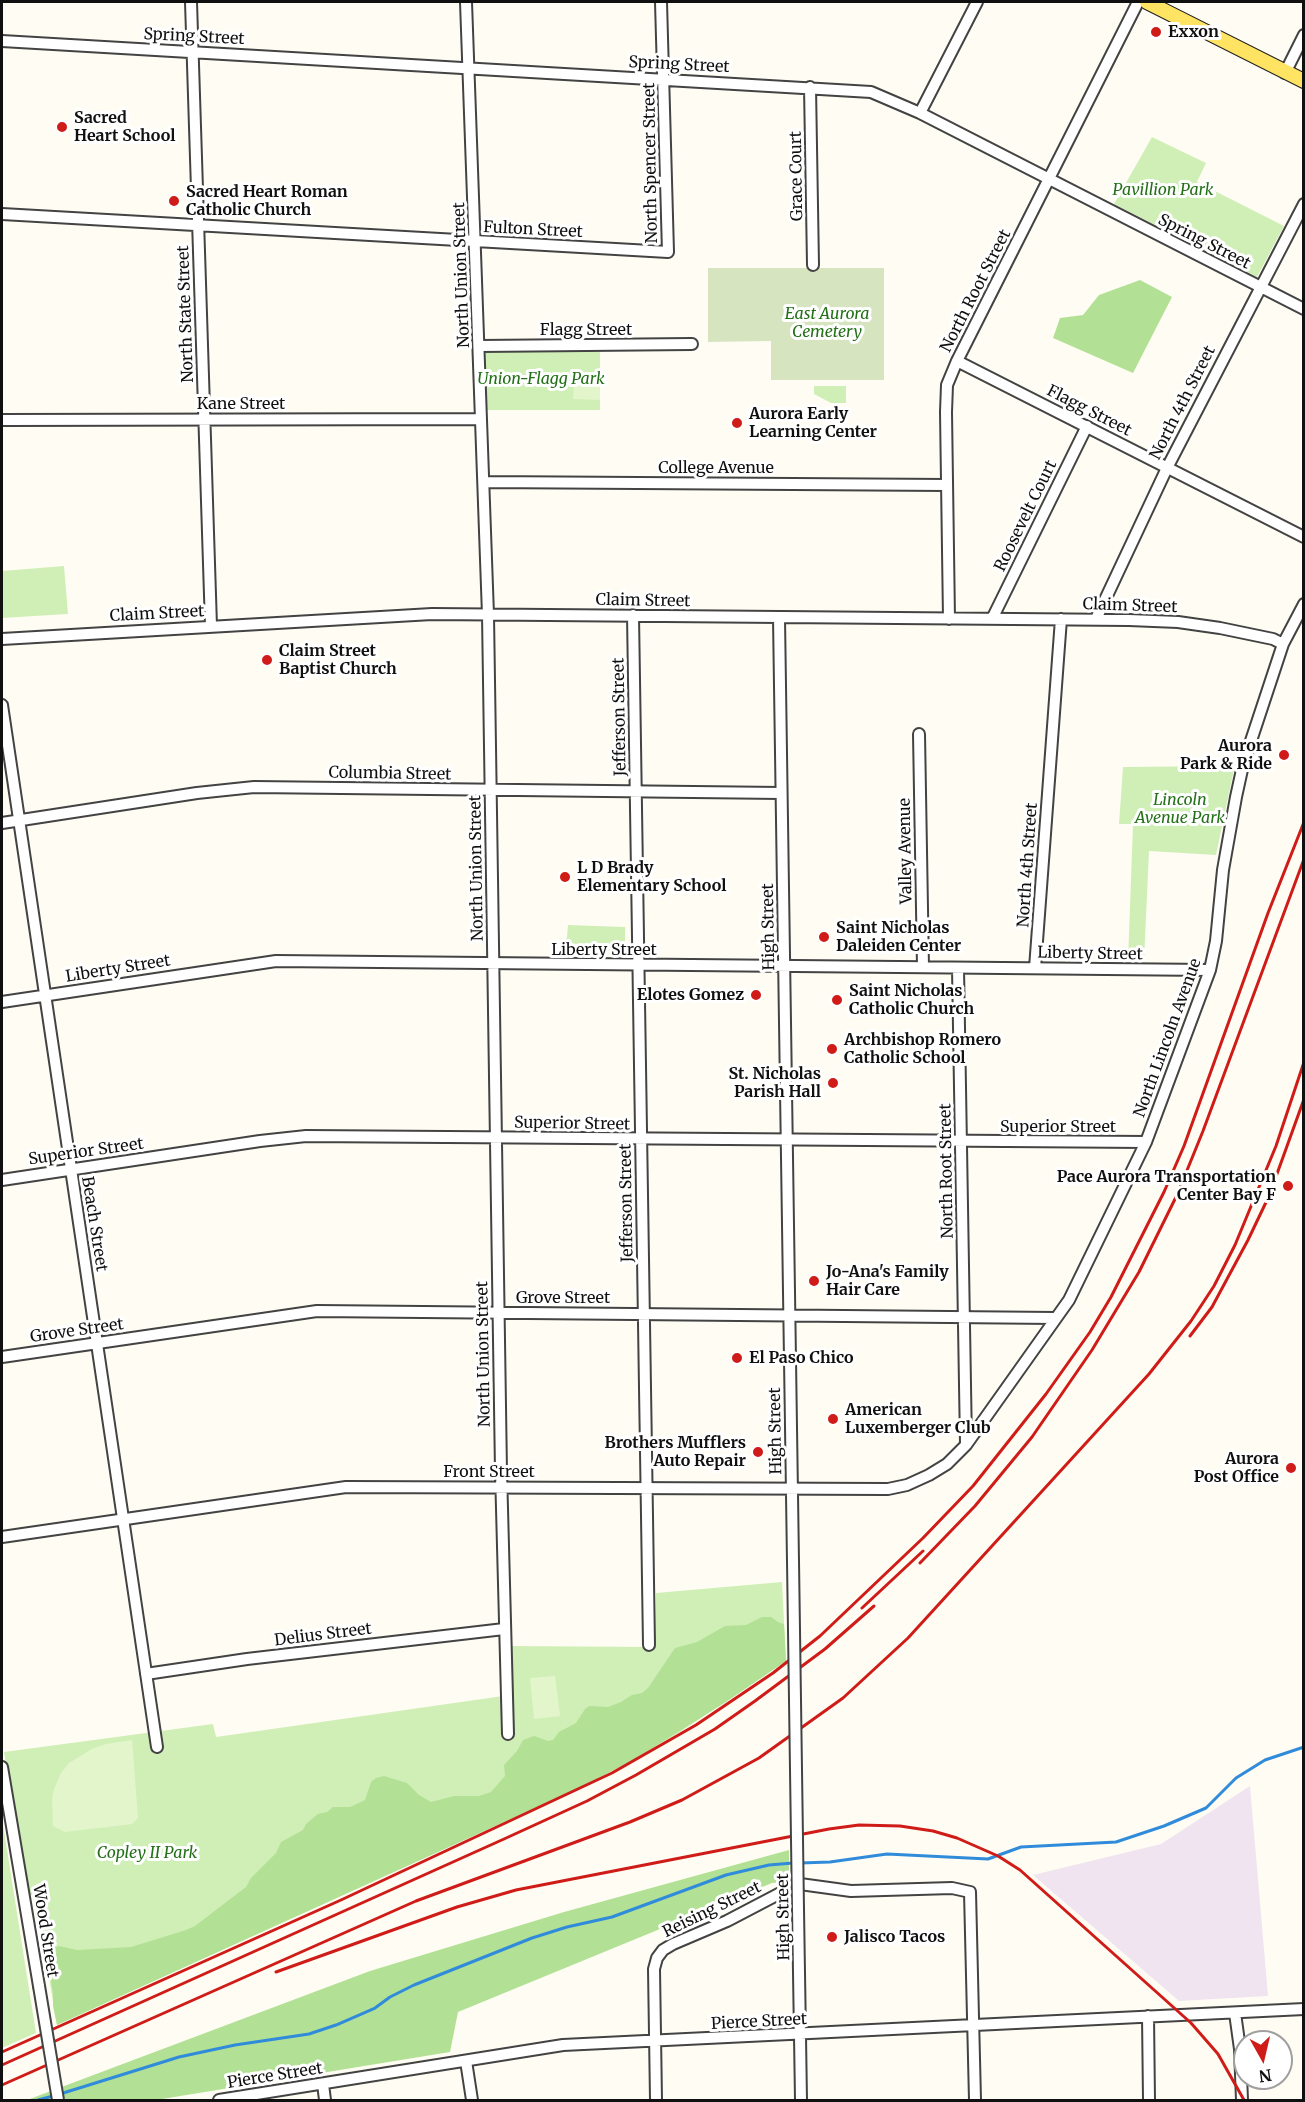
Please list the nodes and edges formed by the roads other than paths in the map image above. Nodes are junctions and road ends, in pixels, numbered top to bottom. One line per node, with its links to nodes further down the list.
1 (191, 2): 9 (street, North State Street)
2 (466, 2): 10 (street, North Union Street)
3 (661, 2): 12 (street, North Spencer Street)
4 (977, 2): 15 (street)
5 (1138, 2): 16 (street, North Root Street)
6 (1147, 2): 11 (main road)
7 (1304, 35): 11 (street)
8 (2, 41): 9 (street, Spring Street)
9 (193, 53): 10 (street, Spring Street); 19 (street, North State Street)
10 (470, 68): 12 (street, Spring Street); 20 (street, North Union Street)
11 (1285, 73): 13 (main road)
12 (664, 79): 14 (street, Spring Street); 21 (street, North Spencer Street)
13 (1304, 81)
14 (810, 87): 15 (street, Spring Street); 22 (street, Grace Court)
15 (920, 113): 16 (street, Spring Street)
16 (1048, 180): 23 (street, Spring Street); 27 (street, North Root Street)
17 (1304, 204): 23 (street, North 4th Street)
18 (2, 214): 19 (street, Fulton Street)
19 (199, 226): 20 (street, Fulton Street); 29 (street, North State Street)
20 (475, 241): 21 (street, Fulton Street); 26 (street, North Union Street)
21 (668, 252)
22 (813, 265)
23 (1261, 288): 24 (street, Spring Street); 32 (street, North 4th Street)
24 (1304, 309)
25 (692, 345): 26 (street, Flagg Street)
26 (480, 346): 28 (street, North Union Street)
27 (957, 361): 31 (street, Flagg Street); 34 (street, North Root Street)
28 (481, 418): 29 (street, Kane Street); 33 (street, North Union Street)
29 (204, 419): 30 (street, Kane Street); 44 (street, North State Street)
30 (2, 420)
31 (1087, 426): 32 (street, Flagg Street); 41 (street, Roosevelt Court)
32 (1167, 468): 35 (street, Flagg Street); 42 (street, North 4th Street)
33 (484, 482): 34 (street, College Avenue); 37 (street, North Union Street)
34 (947, 485): 40 (street, North Root Street)
35 (1304, 537)
36 (1304, 604): 46 (street, North Lincoln Avenue)
37 (488, 615): 38 (street, Claim Street); 44 (street, Claim Street); 49 (street, North Union Street)
38 (633, 615): 39 (street, Claim Street); 50 (street, Jefferson Street)
39 (779, 618): 40 (street, Claim Street); 51 (street, High Street)
40 (950, 619): 41 (street, Claim Street)
41 (992, 619): 43 (street, Claim Street)
42 (1096, 619): 43 (street, Claim Street); 46 (street, Claim Street)
43 (1061, 620): 59 (street, North 4th Street)
44 (211, 626): 45 (street, Claim Street)
45 (2, 639)
46 (1283, 644): 60 (street, North Lincoln Avenue)
47 (2, 705): 52 (street, Beach Street)
48 (919, 734): 57 (street, Valley Avenue)
49 (490, 790): 50 (street, Columbia Street); 52 (street, Columbia Street); 54 (street, North Union Street)
50 (636, 791): 51 (street, Columbia Street); 55 (street, Jefferson Street)
51 (781, 793): 56 (street, High Street)
52 (18, 820): 53 (street, Columbia Street); 61 (street, Beach Street)
53 (2, 823)
54 (494, 964): 55 (street, Liberty Street); 61 (street, Liberty Street); 63 (street, North Union Street)
55 (639, 965): 56 (street, Liberty Street); 64 (street, Jefferson Street)
56 (785, 967): 57 (street, Liberty Street); 65 (street, High Street)
57 (923, 967): 58 (street, Liberty Street)
58 (958, 968): 59 (street, Liberty Street); 66 (street, North Root Street)
59 (1035, 969): 60 (street, Liberty Street)
60 (1210, 970): 67 (street, North Lincoln Avenue)
61 (44, 995): 62 (street, Liberty Street); 68 (street, Beach Street)
62 (2, 1002)
63 (496, 1138): 64 (street, Superior Street); 68 (street, Superior Street); 70 (street, North Union Street)
64 (642, 1140): 65 (street, Superior Street); 71 (street, Jefferson Street)
65 (788, 1141): 66 (street, Superior Street); 72 (street, High Street)
66 (962, 1142): 67 (street, Superior Street); 73 (street, North Root Street)
67 (1146, 1142): 74 (street, North Lincoln Avenue)
68 (70, 1170): 69 (street, Superior Street); 75 (street, Beach Street)
69 (2, 1179)
70 (499, 1312): 71 (street, Grove Street); 75 (street, Grove Street); 78 (street, North Union Street)
71 (644, 1313): 72 (street, Grove Street); 79 (street, Jefferson Street)
72 (789, 1314): 73 (street, Grove Street); 80 (street, High Street)
73 (965, 1316): 74 (street, Grove Street); 77 (street, North Root Street)
74 (1055, 1318): 77 (street, North Lincoln Avenue)
75 (97, 1344): 76 (street, Grove Street); 81 (street, Beach Street)
76 (2, 1358)
77 (966, 1445): 80 (street, Front Street)
78 (502, 1487): 79 (street, Front Street); 81 (street, Front Street); 83 (street, North Union Street)
79 (647, 1488): 80 (street, Front Street); 84 (street, Jefferson Street)
80 (792, 1489): 93 (street, High Street, bridge)
81 (122, 1519): 82 (street, Front Street); 85 (street, Beach Street)
82 (2, 1537)
83 (504, 1629): 85 (street, Delius Street); 86 (street, North Union Street)
84 (649, 1645)
85 (146, 1674): 87 (street, Beach Street)
86 (508, 1734)
87 (157, 1747)
88 (2, 1767): 97 (street, Wood Street, bridge)
89 (1304, 2009): 90 (street, Pierce Street)
90 (1235, 2013): 91 (street, Pierce Street); 105 (street)
91 (1148, 2016): 92 (street, Pierce Street); 104 (street)
92 (975, 2026): 93 (street, Pierce Street); 94 (street, Reising Street); 103 (street)
93 (800, 2035): 94 (street, Pierce Street); 102 (street, High Street)
94 (655, 2041): 95 (street, Pierce Street); 101 (street)
95 (466, 2061): 96 (street, Pierce Street); 100 (street)
96 (322, 2084): 98 (street, Pierce Street); 99 (street)
97 (58, 2100)
98 (219, 2100)
99 (325, 2100)
100 (472, 2100)
101 (656, 2100)
102 (801, 2100)
103 (975, 2100)
104 (1149, 2100)
105 (1242, 2100)

